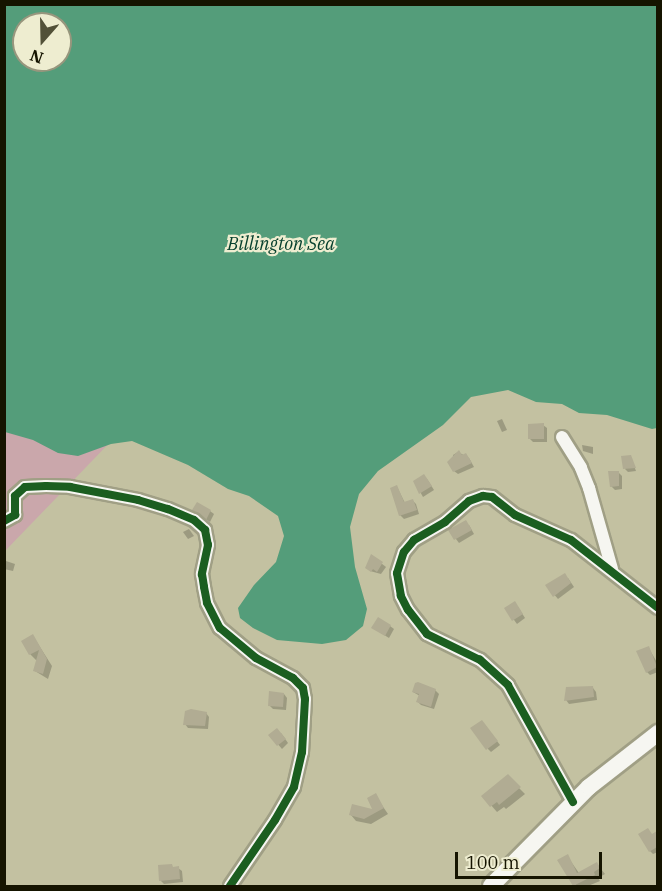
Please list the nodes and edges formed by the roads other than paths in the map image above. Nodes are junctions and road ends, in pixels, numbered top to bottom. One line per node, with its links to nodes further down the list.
1 (562, 437): 3 (street)
2 (4, 521): 7 (street)
3 (613, 571): 4 (street); 6 (street)
4 (657, 608)
5 (657, 733): 6 (main road)
6 (573, 802): 8 (main road)
7 (230, 886)
8 (490, 886)

